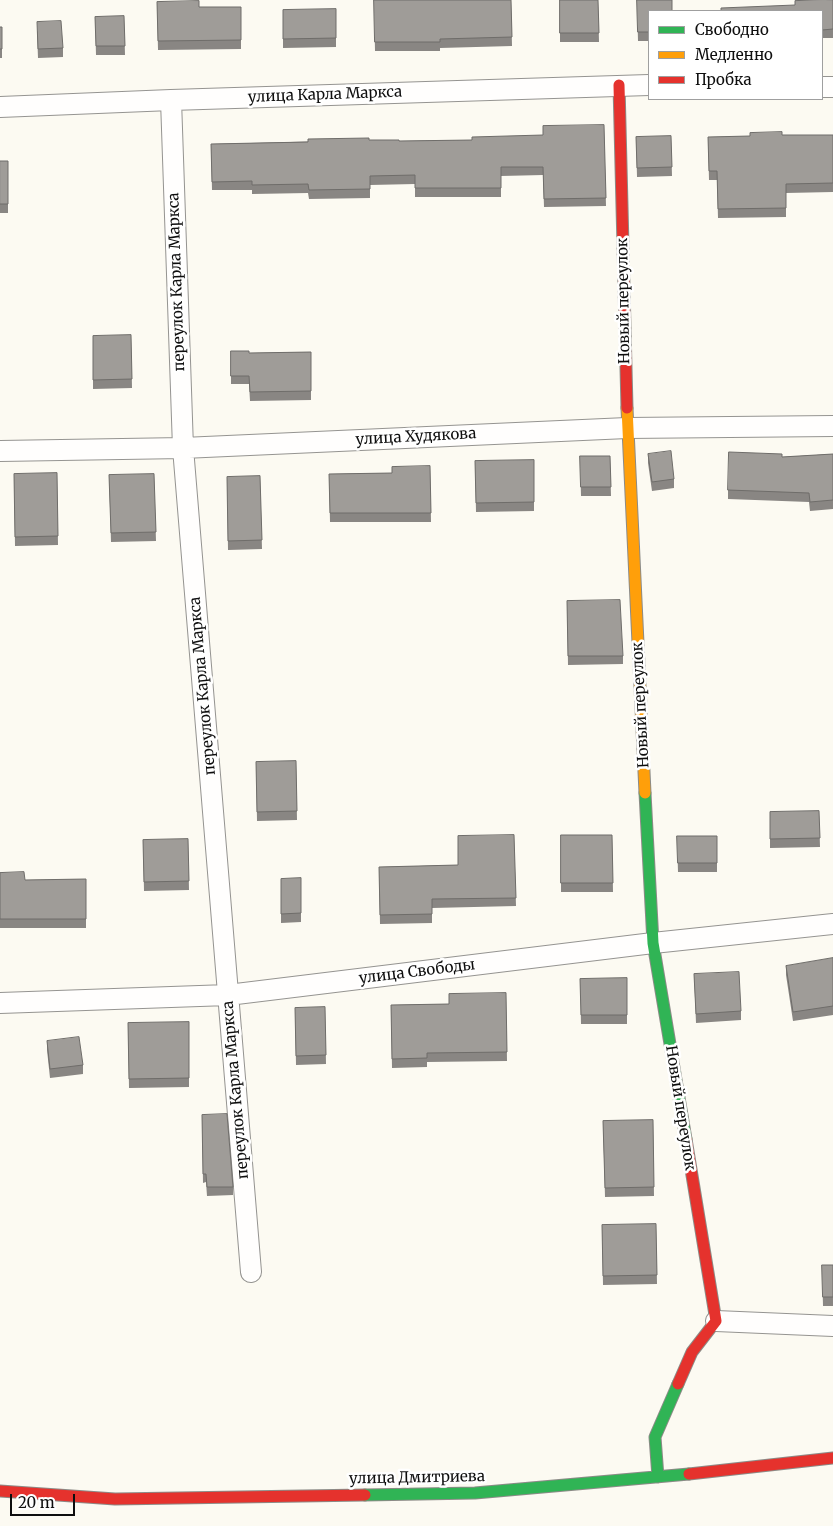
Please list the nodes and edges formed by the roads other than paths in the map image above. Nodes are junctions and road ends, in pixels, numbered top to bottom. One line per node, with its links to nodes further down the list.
1 (619, 85): 2 (street, улица Карла Маркса); 3 (street, улица Карла Маркса); 6 (street, Новый переулок)
2 (648, 85)
3 (171, 100): 4 (street, улица Карла Маркса); 7 (street, переулок Карла Маркса)
4 (0, 107)
5 (833, 426): 6 (street, улица Худякова)
6 (627, 428): 7 (street, улица Худякова); 10 (street, Новый переулок)
7 (183, 448): 8 (street, улица Худякова); 11 (street, переулок Карла Маркса)
8 (0, 451)
9 (833, 924): 10 (street, улица Свободы)
10 (653, 943): 11 (street, улица Свободы); 14 (street, Новый переулок)
11 (228, 995): 12 (street, улица Свободы); 13 (street, переулок Карла Маркса)
12 (0, 1002)
13 (251, 1272)
14 (716, 1321): 15 (street); 17 (street)
15 (833, 1326)
16 (833, 1458): 17 (street, улица Дмитриева)
17 (658, 1477): 18 (street, улица Дмитриева)
18 (0, 1491)

